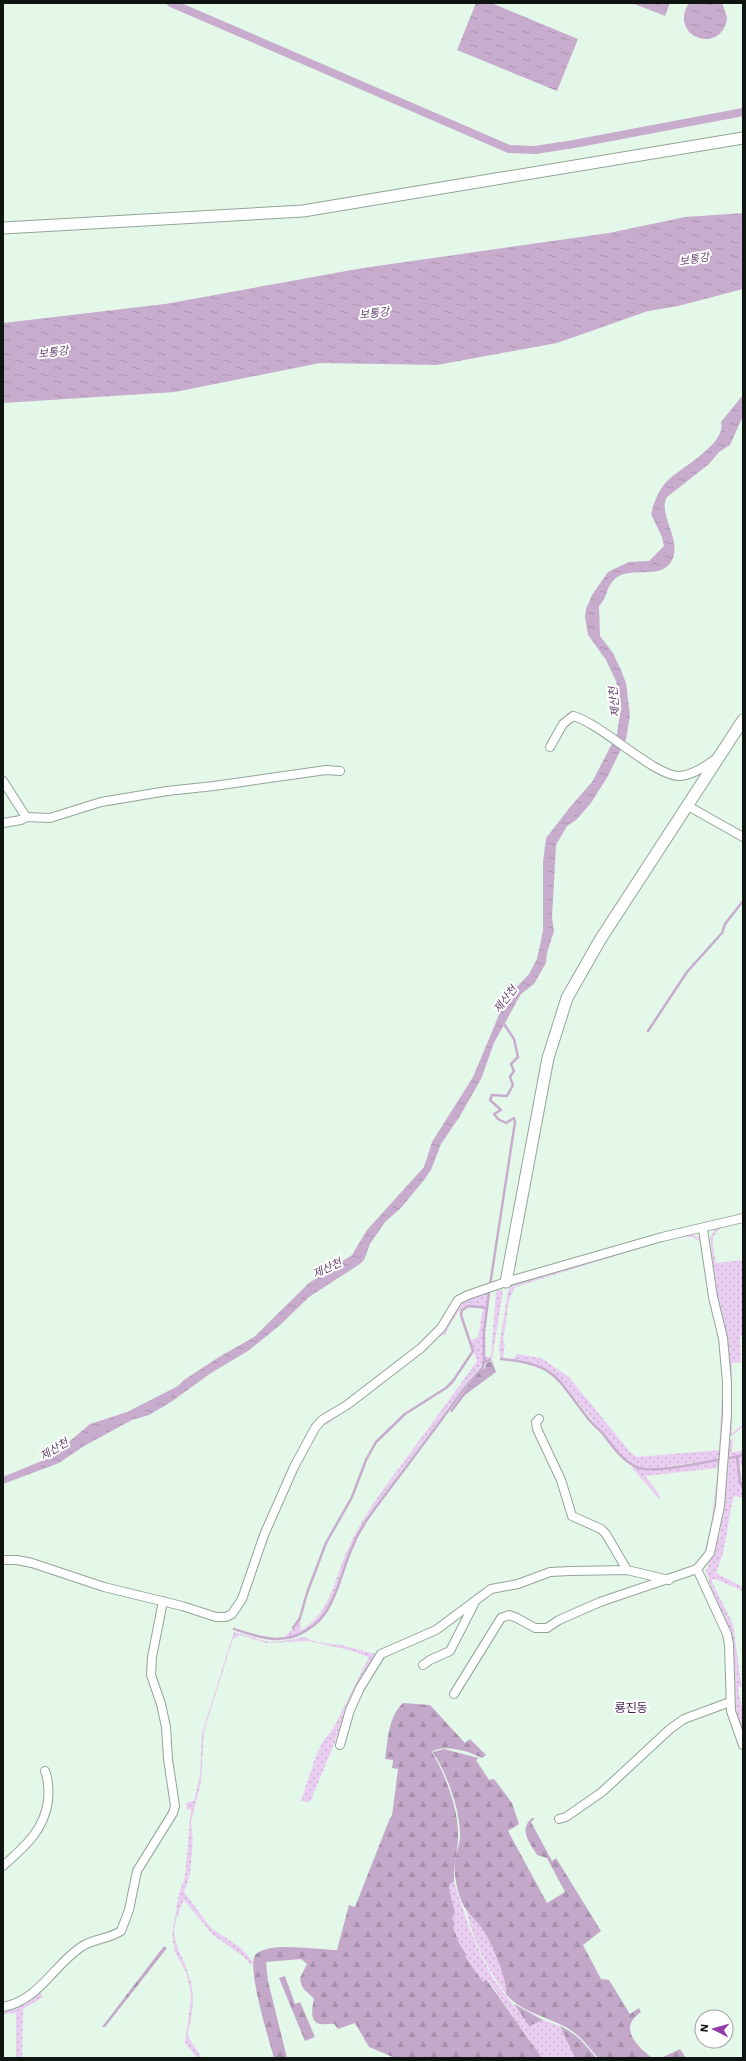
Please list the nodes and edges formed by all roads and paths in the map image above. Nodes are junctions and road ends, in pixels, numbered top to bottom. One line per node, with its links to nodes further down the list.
1 (743, 138): 2 (main road)
2 (3, 228)
3 (743, 720): 5 (main road)
4 (550, 748): 5 (street)
5 (722, 754): 8 (main road)
6 (340, 771): 9 (street)
7 (3, 781): 9 (street)
8 (688, 806): 11 (street); 14 (main road)
9 (26, 817): 10 (street)
10 (3, 823)
11 (743, 837)
12 (743, 1218): 13 (street)
13 (703, 1229): 14 (street); 17 (street)
14 (506, 1282): 20 (street)
15 (538, 1419): 18 (street)
16 (3, 1560): 20 (street)
17 (697, 1568): 19 (street); 24 (street)
18 (627, 1570): 19 (street); 21 (street)
19 (669, 1580): 23 (street)
20 (163, 1601): 30 (street)
21 (475, 1602): 22 (street); 25 (street)
22 (423, 1665)
23 (454, 1694)
24 (730, 1702): 26 (street); 28 (street)
25 (340, 1745)
26 (743, 1745)
27 (45, 1771): 29 (street)
28 (559, 1819)
29 (3, 1866)
30 (3, 2007)

